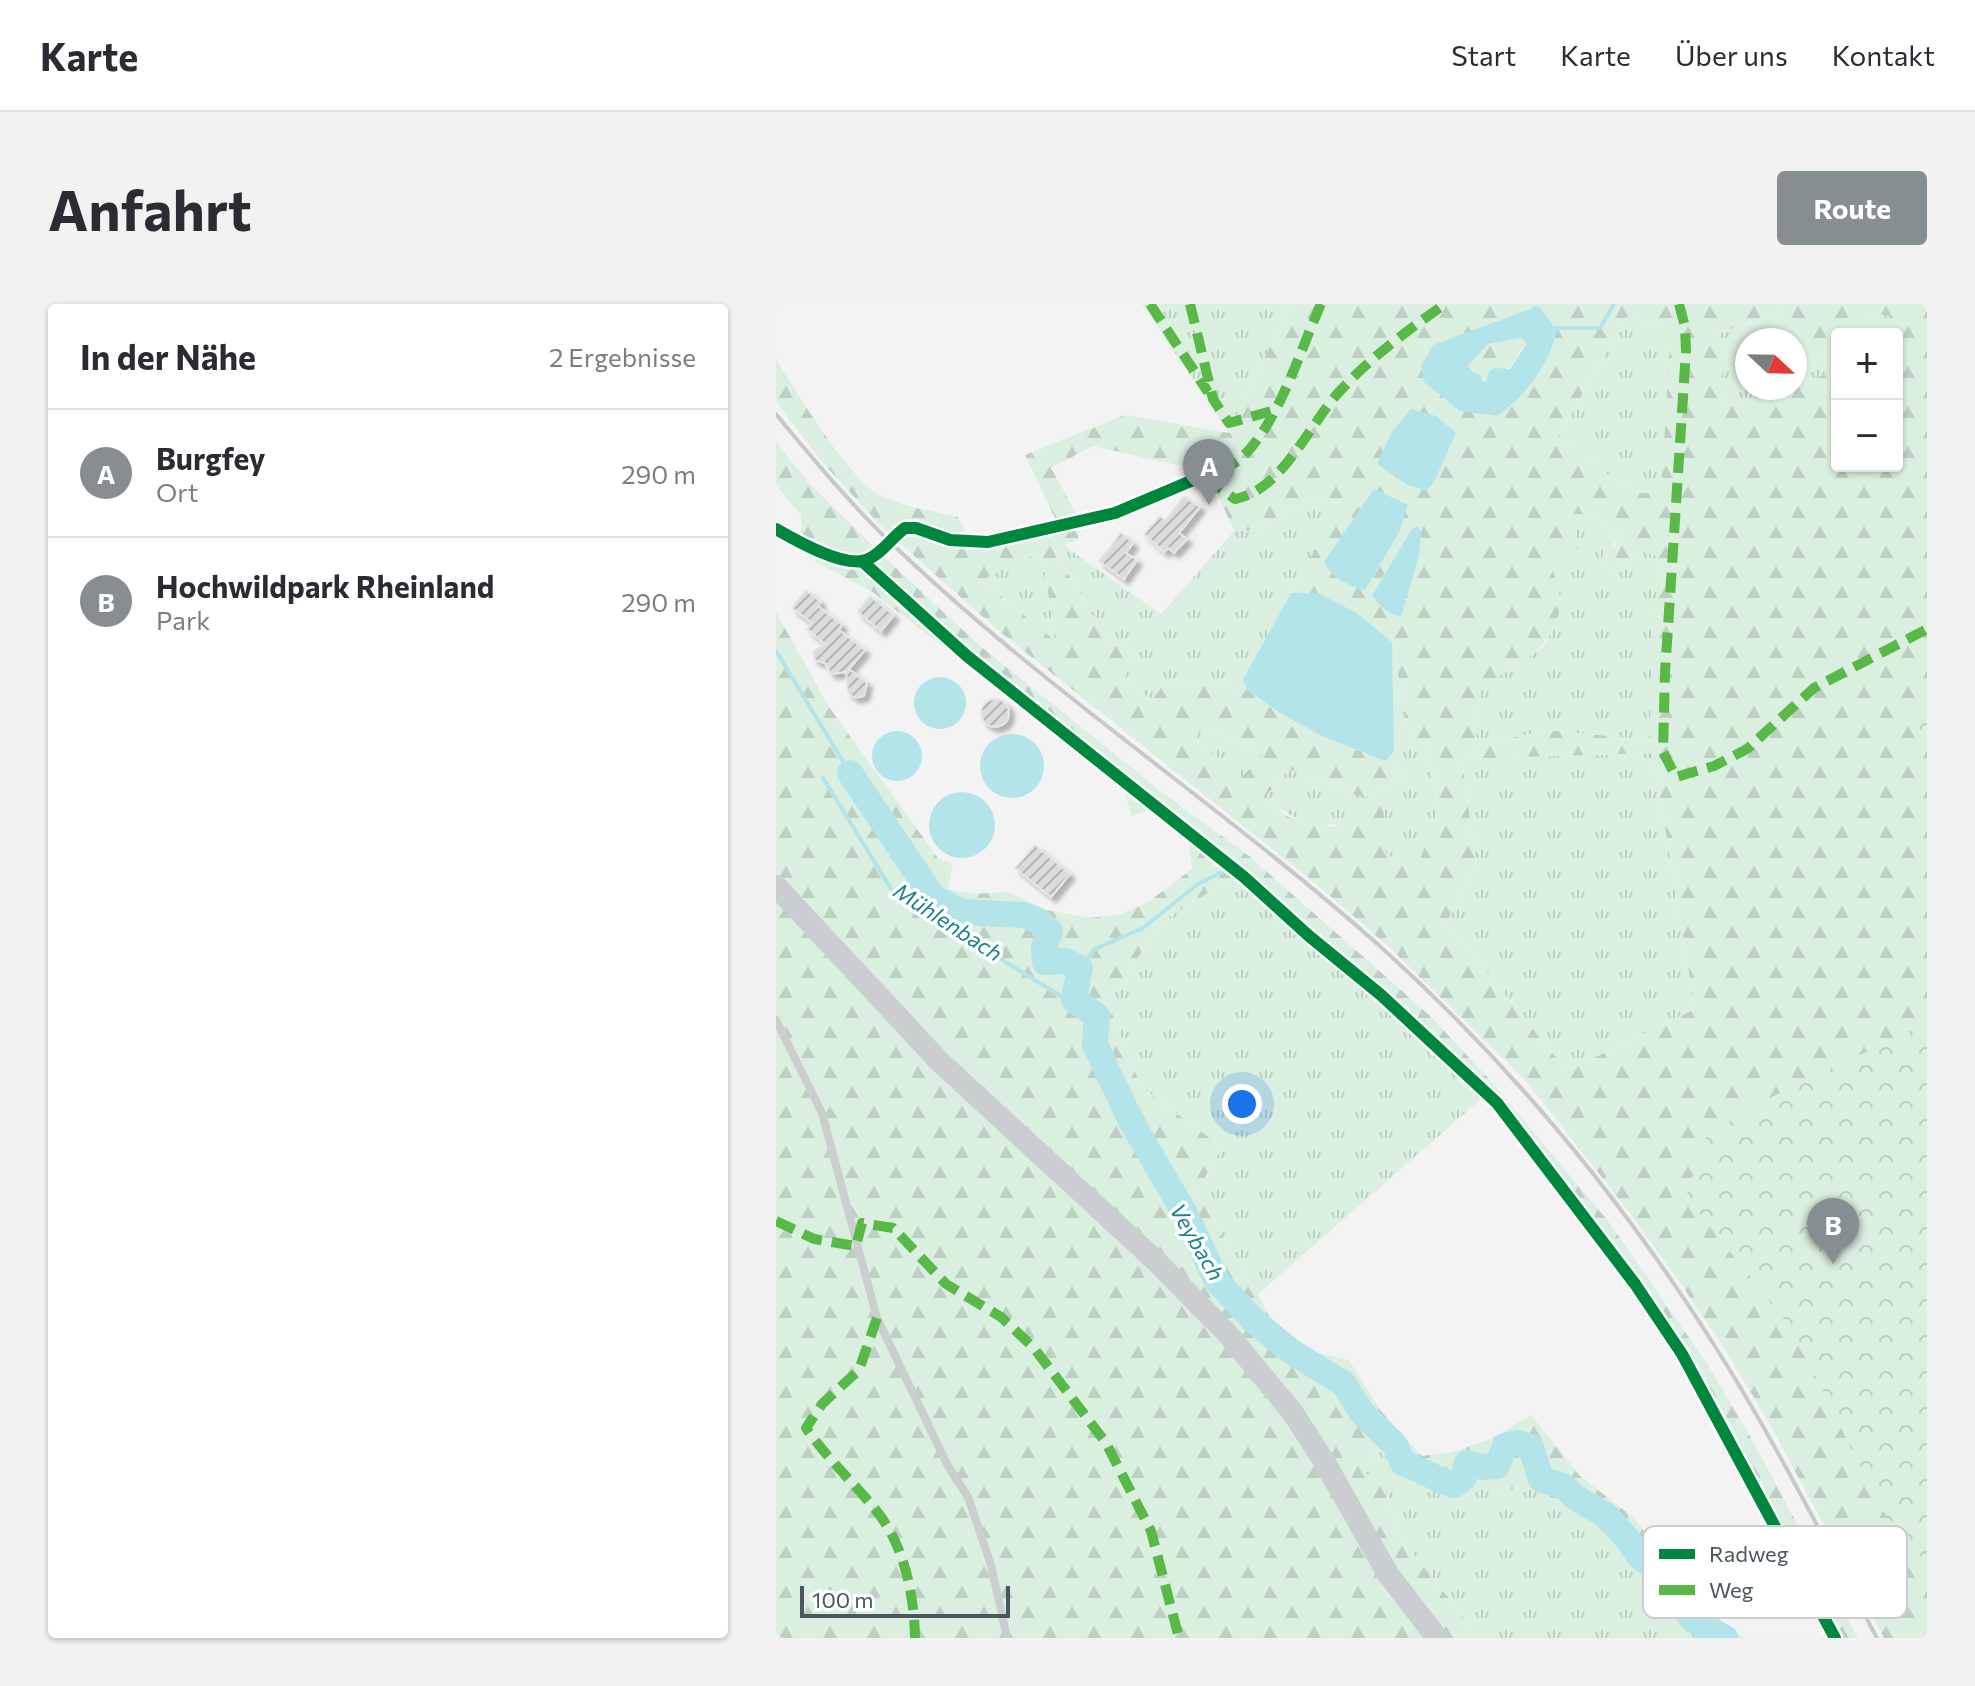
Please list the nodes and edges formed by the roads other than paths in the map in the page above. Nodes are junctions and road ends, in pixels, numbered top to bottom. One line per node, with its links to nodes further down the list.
1 (1210, 473): 3 (street)
2 (776, 529): 3 (street)
3 (863, 562): 4 (lane)
4 (1136, 790)
5 (776, 886): 8 (main road)
6 (776, 1020): 7 (lane)
7 (1007, 1638)
8 (1437, 1638)

